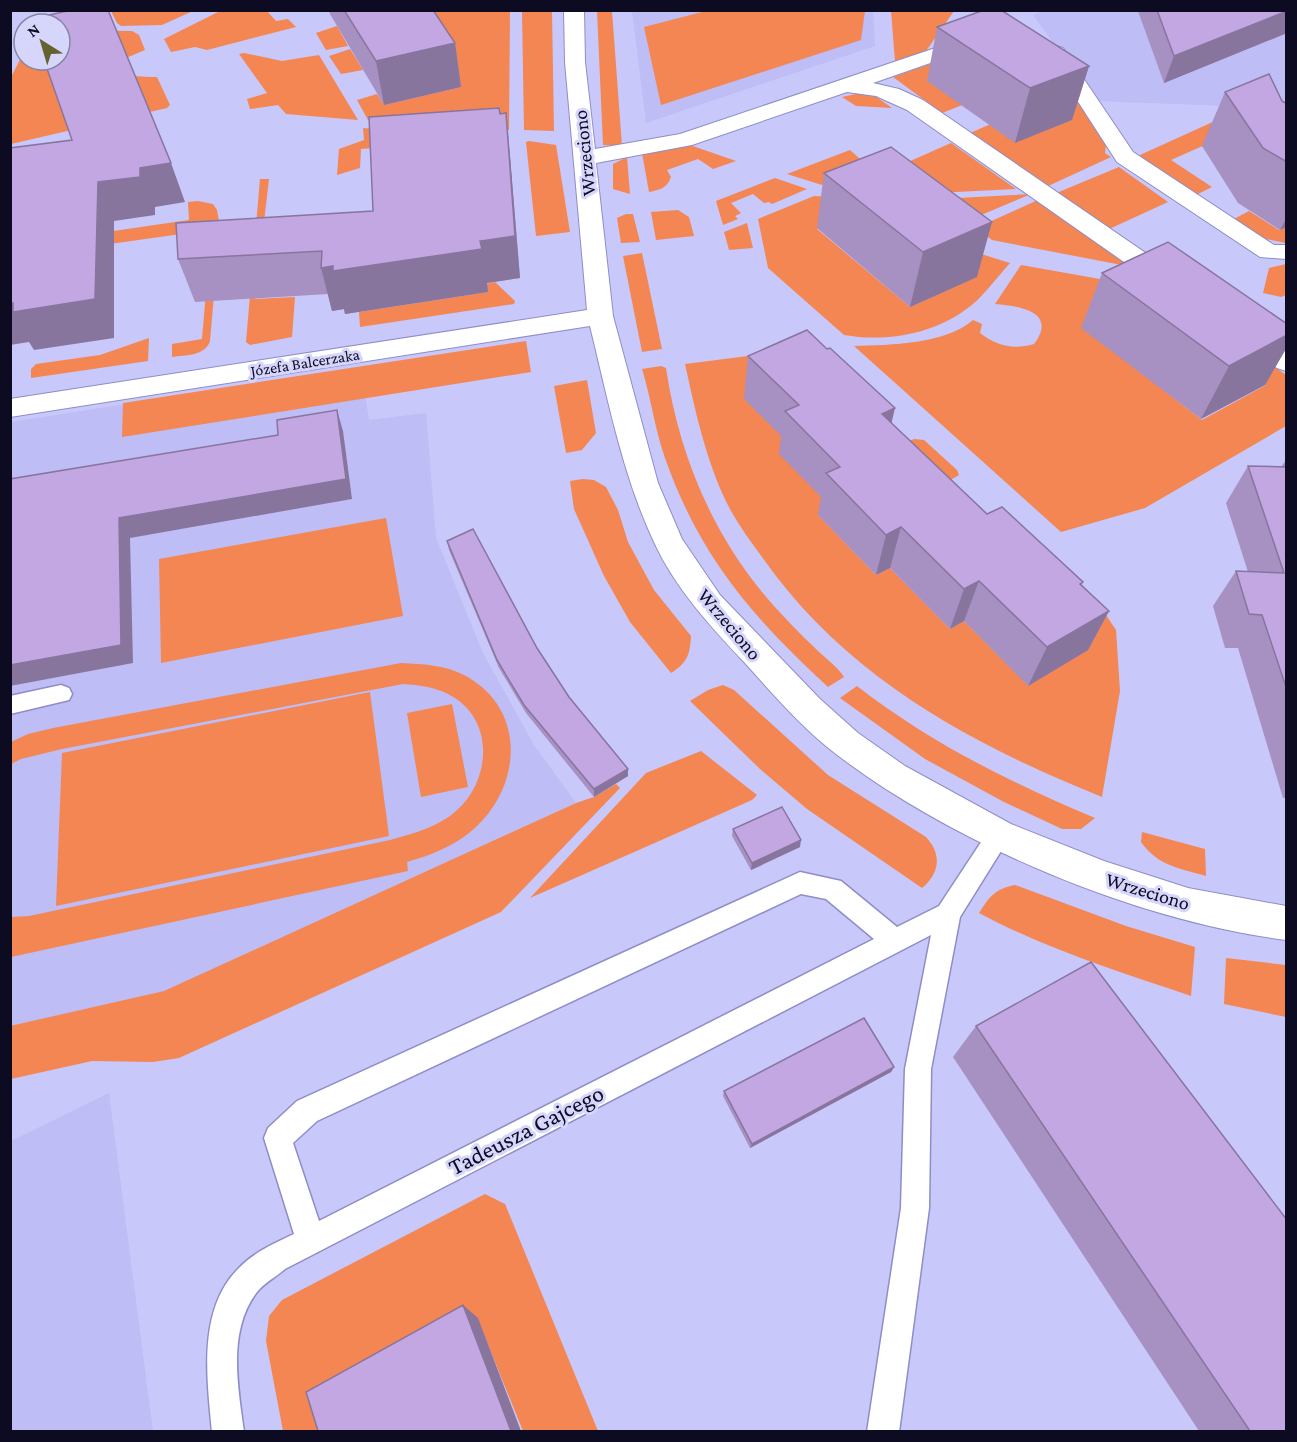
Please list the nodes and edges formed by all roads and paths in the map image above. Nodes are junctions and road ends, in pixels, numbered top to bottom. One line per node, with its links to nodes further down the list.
1 (574, 10): 5 (street, Wrzeciono)
2 (998, 35): 4 (street)
3 (1037, 37): 6 (street)
4 (842, 86): 5 (street); 7 (street)
5 (585, 158): 8 (street, Wrzeciono)
6 (1287, 252)
7 (1192, 297)
8 (600, 315): 11 (street, Józefa Balcerzaka); 14 (street, Wrzeciono)
9 (1220, 316): 10 (street)
10 (1287, 362)
11 (10, 408)
12 (61, 694): 13 (lane)
13 (10, 705)
14 (999, 835): 15 (lane); 16 (street, Wrzeciono)
15 (948, 914): 17 (lane, Tadeusza Gajcego); 20 (lane)
16 (1287, 922)
17 (895, 941): 18 (lane, Tadeusza Gajcego); 18 (lane)
18 (311, 1240): 19 (lane, Tadeusza Gajcego)
19 (228, 1431)
20 (883, 1431)

